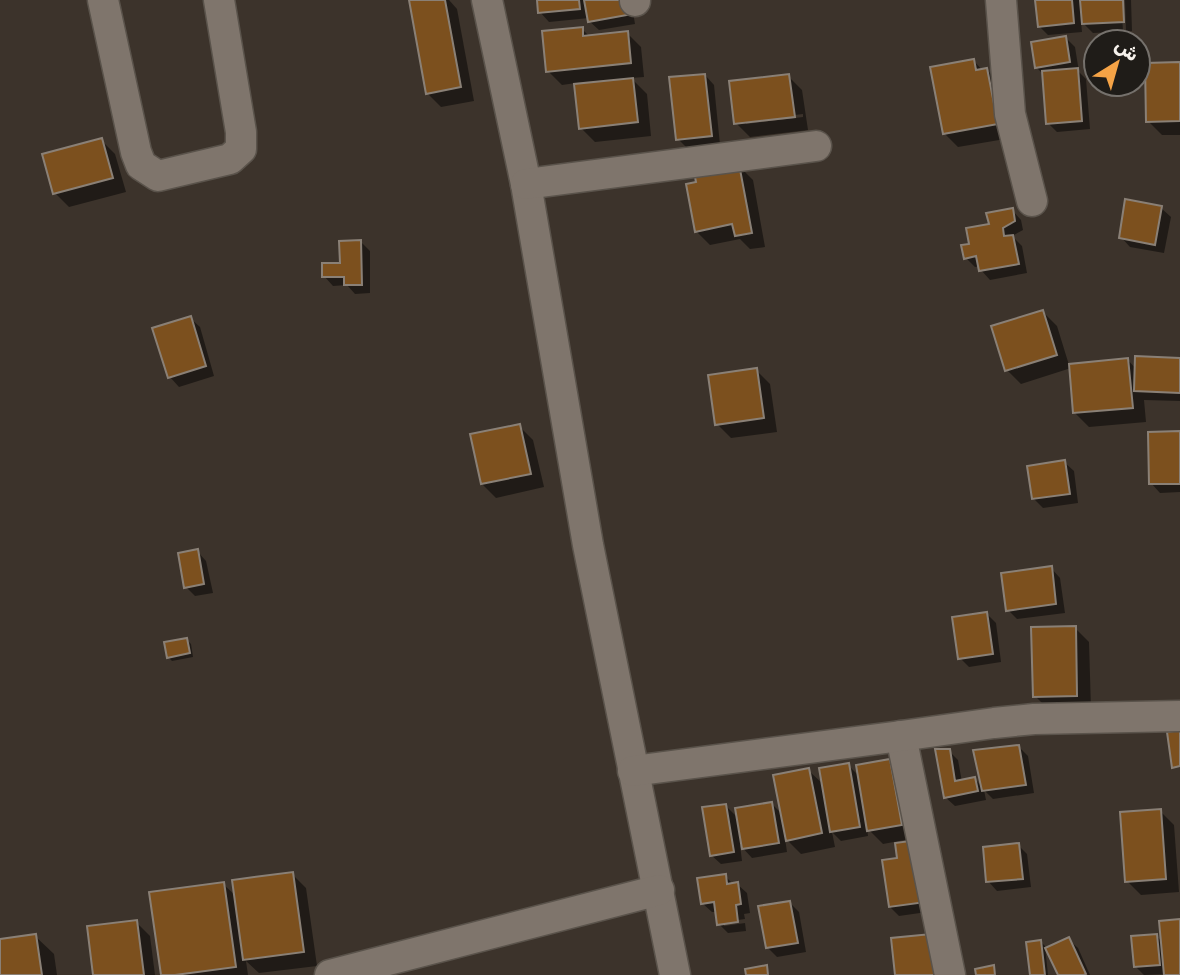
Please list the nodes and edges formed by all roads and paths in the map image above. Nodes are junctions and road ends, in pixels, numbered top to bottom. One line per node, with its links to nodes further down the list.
1 (103, 0): 2 (street)
2 (219, 0)
3 (487, 0): 6 (street)
4 (1001, 0): 7 (street)
5 (816, 146): 6 (street)
6 (526, 184): 10 (street)
7 (1032, 201)
8 (1180, 716): 9 (street)
9 (901, 736): 10 (street); 14 (street)
10 (633, 771): 11 (street)
11 (659, 890): 12 (street); 13 (street)
12 (330, 975)
13 (675, 975)
14 (950, 975)

